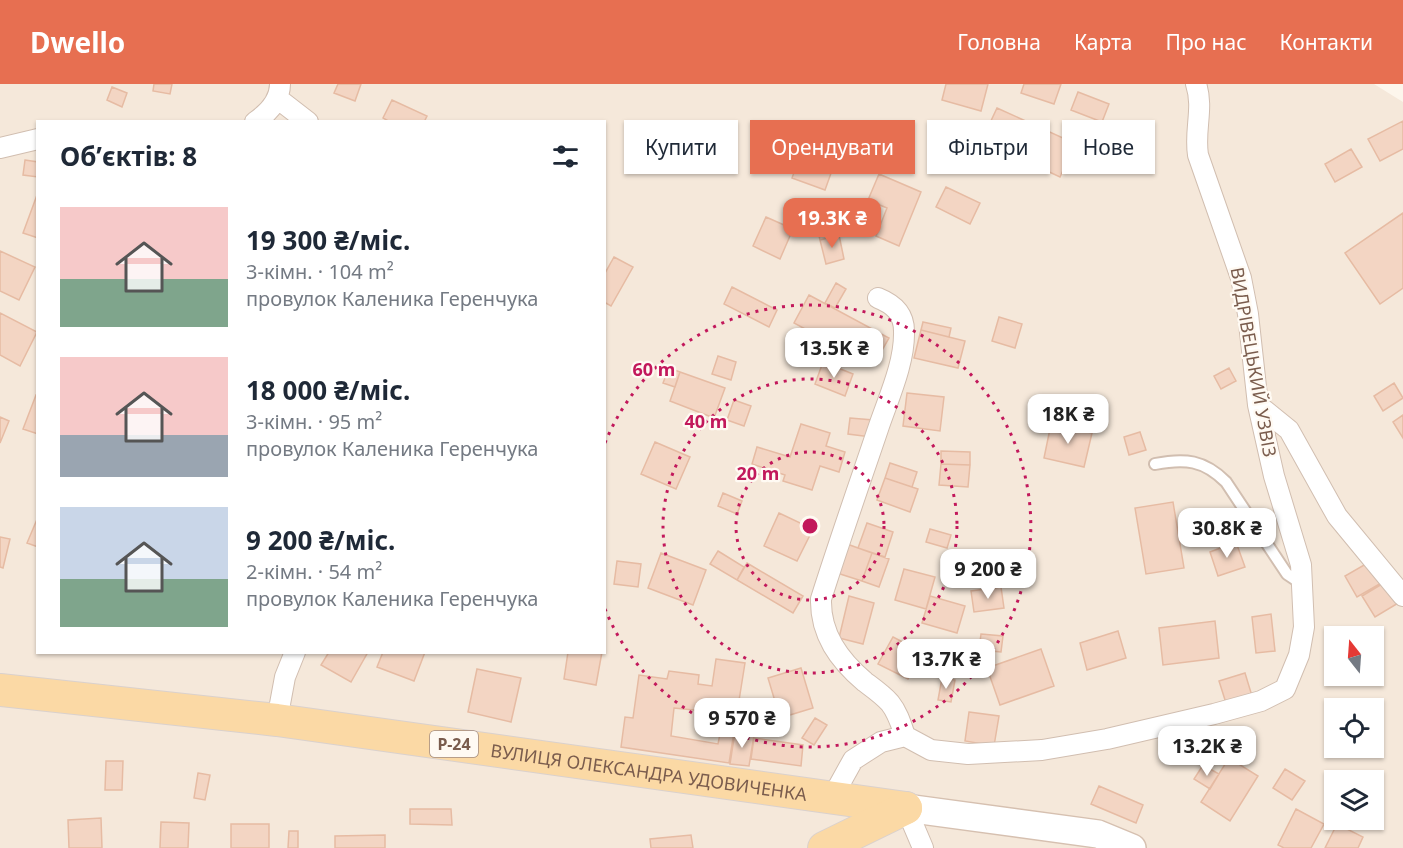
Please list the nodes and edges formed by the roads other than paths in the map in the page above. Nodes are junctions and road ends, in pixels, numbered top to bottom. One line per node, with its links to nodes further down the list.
1 (1196, 84): 8 (street, ВИДРІВЕЦЬКИЙ УЗВІЗ)
2 (278, 91): 3 (street); 4 (street)
3 (258, 120)
4 (306, 120)
5 (36, 139): 6 (street)
6 (0, 148)
7 (878, 298): 15 (street)
8 (1258, 405): 10 (street, ВИДРІВЕЦЬКИЙ УЗВІЗ); 11 (street)
9 (1155, 464): 10 (lane)
10 (1304, 585): 15 (street, ВИДРІВЕЦЬКИЙ УЗВІЗ)
11 (1403, 596)
12 (294, 654): 14 (street)
13 (0, 690): 14 (main road, ВУЛИЦЯ ОЛЕКСАНДРА УДОВИЧЕНКА / Р-24)
14 (277, 720): 16 (main road, ВУЛИЦЯ ОЛЕКСАНДРА УДОВИЧЕНКА / Р-24)
15 (905, 736): 16 (street)
16 (833, 796): 17 (main road, ВУЛИЦЯ ОЛЕКСАНДРА УДОВИЧЕНКА / Р-24)
17 (906, 808): 18 (main road, ВУЛИЦЯ ОЛЕКСАНДРА УДОВИЧЕНКА); 19 (main road); 20 (street)
18 (1011, 820): 21 (main road, ВУЛИЦЯ ОЛЕКСАНДРА УДОВИЧЕНКА); 22 (main road, ВУЛИЦЯ ОЛЕКСАНДРА УДОВИЧЕНКА)
19 (824, 848)
20 (923, 848)
21 (1072, 848)
22 (1132, 848)

